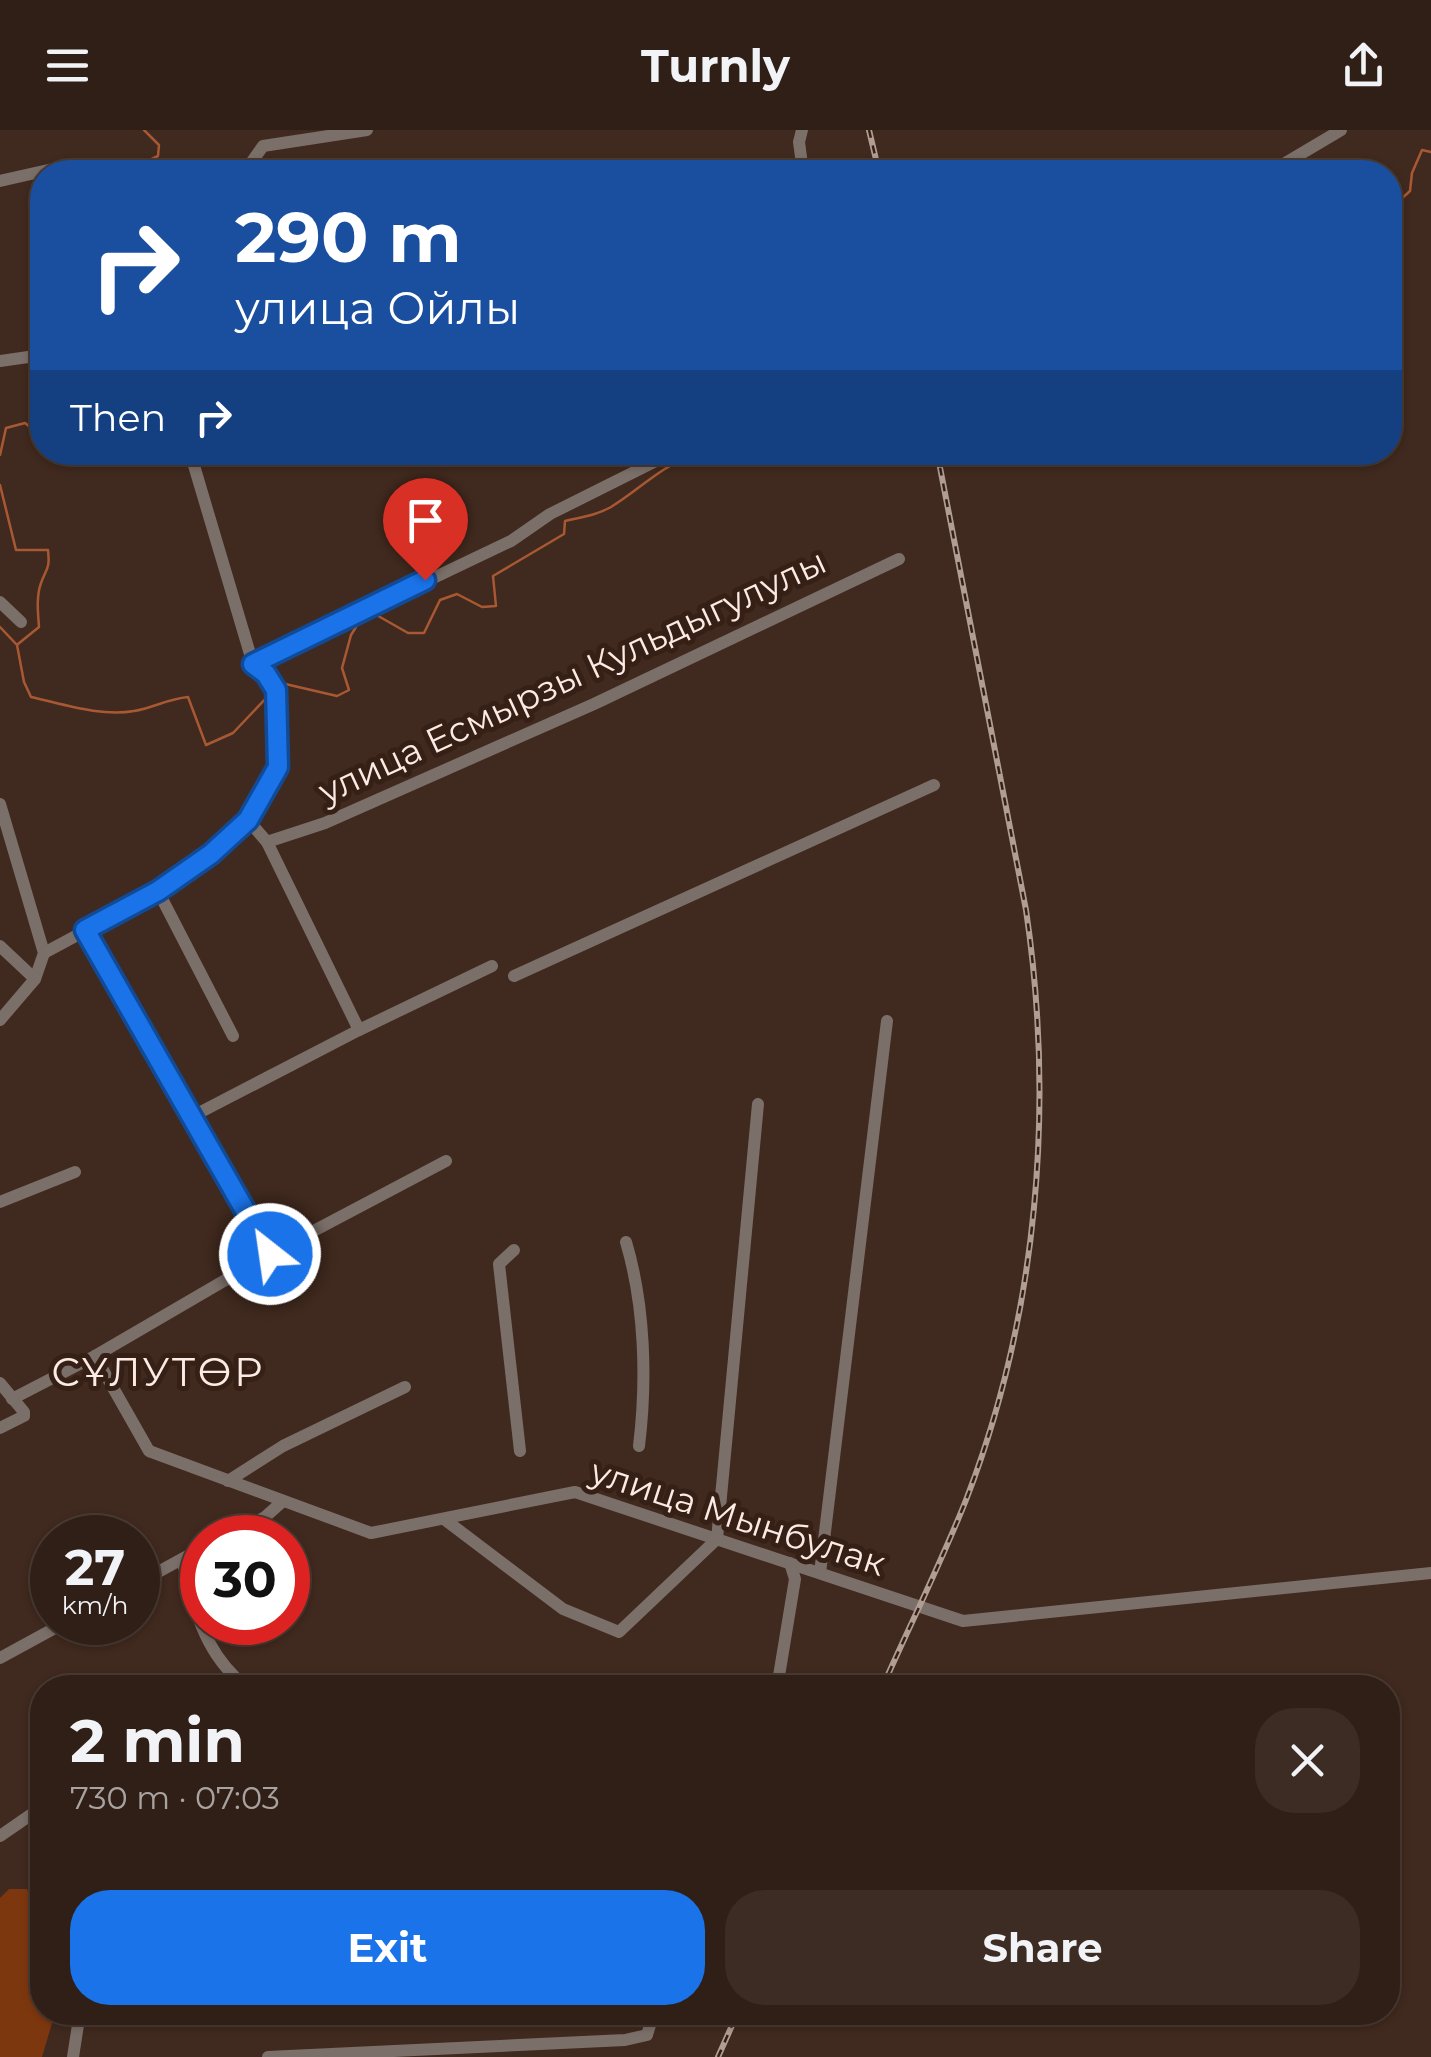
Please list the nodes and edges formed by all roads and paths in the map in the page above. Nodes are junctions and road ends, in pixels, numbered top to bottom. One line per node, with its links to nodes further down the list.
1 (367, 130): 4 (street)
2 (802, 130): 5 (street)
3 (1341, 130): 6 (street)
4 (253, 160)
5 (801, 160)
6 (1290, 160)
7 (30, 174): 8 (street)
8 (0, 181)
9 (30, 357): 10 (street)
10 (0, 361)
11 (194, 465): 16 (street)
12 (648, 465): 16 (street)
13 (899, 559): 20 (street, улица Есмырзы Кульдыгулулы)
14 (0, 602): 15 (street)
15 (21, 622)
16 (253, 664): 19 (street)
17 (934, 785): 26 (street)
18 (0, 804): 24 (street)
19 (248, 820): 20 (street); 21 (street)
20 (267, 842): 30 (street)
21 (158, 891): 22 (street); 31 (street)
22 (85, 930): 24 (street); 33 (street)
23 (0, 946): 27 (street)
24 (44, 953): 27 (street)
25 (492, 966): 30 (street)
26 (514, 976)
27 (35, 979): 28 (street)
28 (0, 1020)
29 (886, 1021): 54 (street)
30 (359, 1030): 33 (street)
31 (232, 1036)
32 (758, 1104): 51 (street)
33 (192, 1118): 39 (street)
34 (446, 1162): 39 (street)
35 (75, 1172): 36 (street)
36 (0, 1202)
37 (626, 1242): 45 (street)
38 (514, 1250): 46 (street)
39 (270, 1254): 40 (street)
40 (95, 1356): 43 (street); 47 (street, улица Мынбулак)
41 (0, 1382): 43 (street)
42 (405, 1387): 47 (street)
43 (12, 1399): 44 (street)
44 (0, 1428)
45 (639, 1446)
46 (520, 1451)
47 (228, 1481): 48 (street, улица Мынбулак)
48 (283, 1501): 49 (street); 50 (street, улица Мынбулак)
49 (267, 1515)
50 (444, 1518): 51 (street, улица Мынбулак); 51 (street)
51 (717, 1539): 52 (street, улица Мынбулак)
52 (790, 1563): 54 (street, улица Мынбулак); 59 (street)
53 (1431, 1572): 54 (street, улица Мынбулак)
54 (820, 1573)
55 (30, 1642): 57 (street)
56 (210, 1645): 58 (street)
57 (0, 1658)
58 (233, 1675)
59 (779, 1675)
60 (30, 1815): 61 (street)
61 (0, 1836)
62 (78, 2025): 64 (street)
63 (649, 2025): 65 (street)
64 (74, 2057)
65 (268, 2057)

